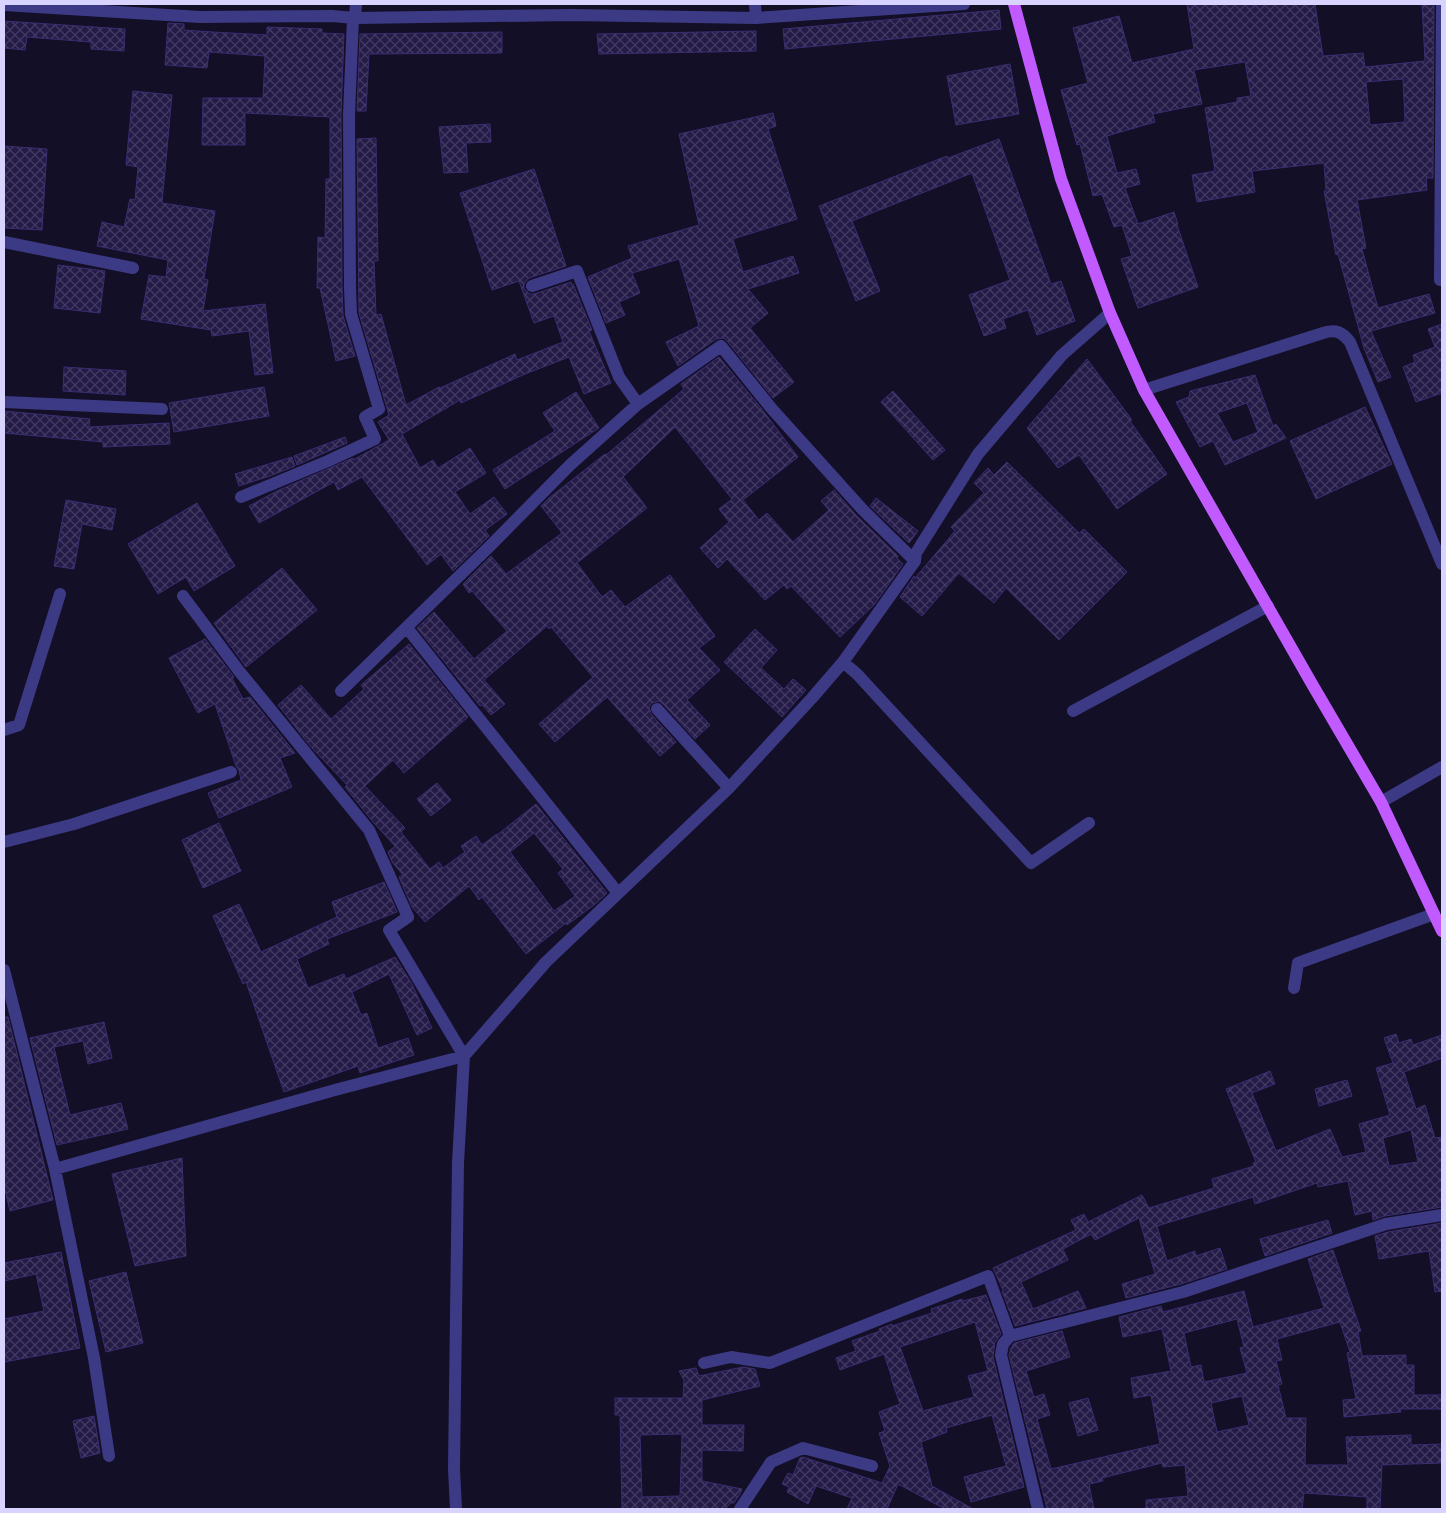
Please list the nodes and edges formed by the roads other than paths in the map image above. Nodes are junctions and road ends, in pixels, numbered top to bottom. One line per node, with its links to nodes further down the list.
1 (356, 4): 8 (street)
2 (755, 4): 9 (street)
3 (964, 4): 9 (street)
4 (1014, 4): 14 (main road)
5 (1442, 4): 12 (street)
6 (4, 5): 8 (street)
7 (572, 9): 8 (street); 9 (street)
8 (354, 18): 19 (street)
9 (756, 18)
10 (4, 242): 11 (street)
11 (132, 268)
12 (1440, 280)
13 (532, 286): 17 (street)
14 (1110, 313): 15 (main road); 20 (street)
15 (1144, 390): 21 (street); 24 (main road)
16 (4, 402): 18 (street)
17 (638, 404): 20 (street); 25 (street)
18 (162, 409)
19 (241, 497)
20 (915, 561): 26 (street)
21 (1442, 564)
22 (60, 594): 30 (street)
23 (182, 596): 42 (street)
24 (1268, 606): 29 (street); 34 (main road)
25 (407, 628): 27 (street); 37 (street)
26 (843, 662): 33 (street); 35 (street)
27 (340, 691)
28 (657, 709): 33 (street)
29 (1073, 711)
30 (4, 730)
31 (1442, 767): 34 (street)
32 (231, 772): 36 (street)
33 (729, 788): 37 (street)
34 (1381, 802): 38 (main road)
35 (1089, 823)
36 (4, 842)
37 (618, 893): 42 (street)
38 (1434, 914): 39 (main road); 41 (street)
39 (1442, 931)
40 (4, 970): 43 (street)
41 (1294, 988)
42 (464, 1056): 43 (street); 49 (street)
43 (56, 1169): 47 (street)
44 (1442, 1215): 45 (street)
45 (1010, 1336): 46 (street); 51 (street)
46 (704, 1363)
47 (109, 1456)
48 (872, 1466): 50 (street)
49 (456, 1509)
50 (740, 1509)
51 (1038, 1509)

